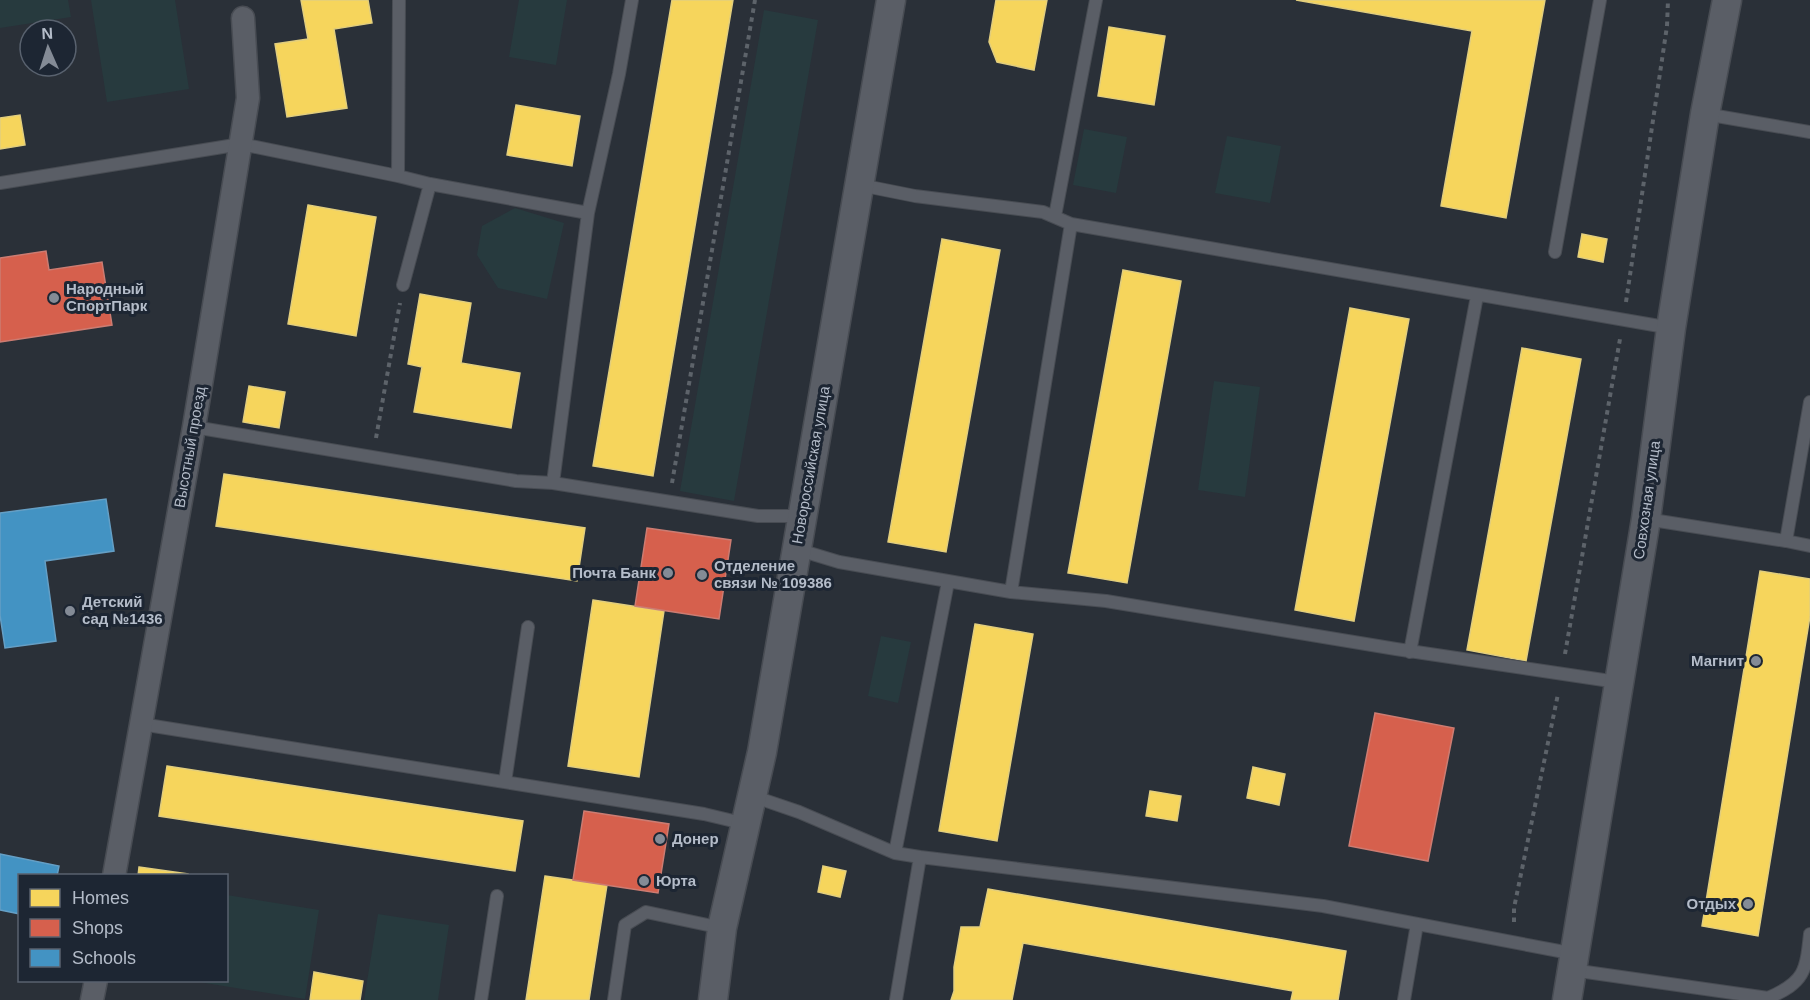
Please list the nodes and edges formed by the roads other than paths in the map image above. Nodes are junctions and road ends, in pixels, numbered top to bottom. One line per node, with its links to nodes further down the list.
1 (399, 0): 11 (lane)
2 (632, 0): 15 (lane)
3 (891, 0): 14 (street, Новороссийская улица)
4 (1096, 0): 16 (lane)
5 (1600, 0): 18 (lane)
6 (1727, 0): 8 (street, Совхозная улица)
7 (243, 18): 10 (street, Высотный проезд)
8 (1706, 114): 9 (lane); 21 (street, Совхозная улица)
9 (1810, 132)
10 (241, 144): 11 (lane); 12 (lane); 23 (street, Высотный проезд)
11 (398, 176): 13 (lane)
12 (0, 183)
13 (430, 184): 15 (lane); 19 (lane)
14 (860, 185): 16 (lane); 25 (street, Новороссийская улица)
15 (588, 213): 24 (lane)
16 (1055, 216): 17 (lane)
17 (1071, 224): 20 (lane); 31 (lane)
18 (1555, 252)
19 (404, 285)
20 (1477, 296): 21 (lane); 33 (lane)
21 (1671, 328): 26 (street, Совхозная улица)
22 (1810, 402): 27 (lane)
23 (194, 427): 24 (lane); 35 (street, Высотный проезд)
24 (553, 483): 25 (lane)
25 (801, 516): 29 (street, Новороссийская улица)
26 (1646, 519): 27 (lane); 34 (street, Совхозная улица)
27 (1786, 541): 28 (lane)
28 (1810, 546)
29 (796, 549): 30 (lane); 37 (street, Новороссийская улица)
30 (948, 582): 31 (lane); 38 (lane)
31 (1011, 592): 33 (lane)
32 (528, 627): 36 (lane)
33 (1410, 652): 34 (lane)
34 (1617, 682): 45 (street, Совхозная улица)
35 (141, 724): 36 (lane); 40 (street, Высотный проезд)
36 (505, 782): 37 (lane)
37 (749, 810): 38 (lane); 43 (street, Новороссийская улица)
38 (895, 853): 39 (lane)
39 (920, 858): 42 (lane); 51 (lane)
40 (114, 874)
41 (497, 896): 48 (lane)
42 (1417, 924): 45 (lane); 52 (lane)
43 (722, 928): 49 (lane); 50 (street, Новороссийская улица)
44 (1810, 934): 45 (lane)
45 (1573, 962): 53 (street, Совхозная улица)
46 (96, 982): 47 (street)
47 (92, 1000)
48 (481, 1000)
49 (614, 1000)
50 (713, 1000)
51 (896, 1000)
52 (1404, 1000)
53 (1567, 1000)

